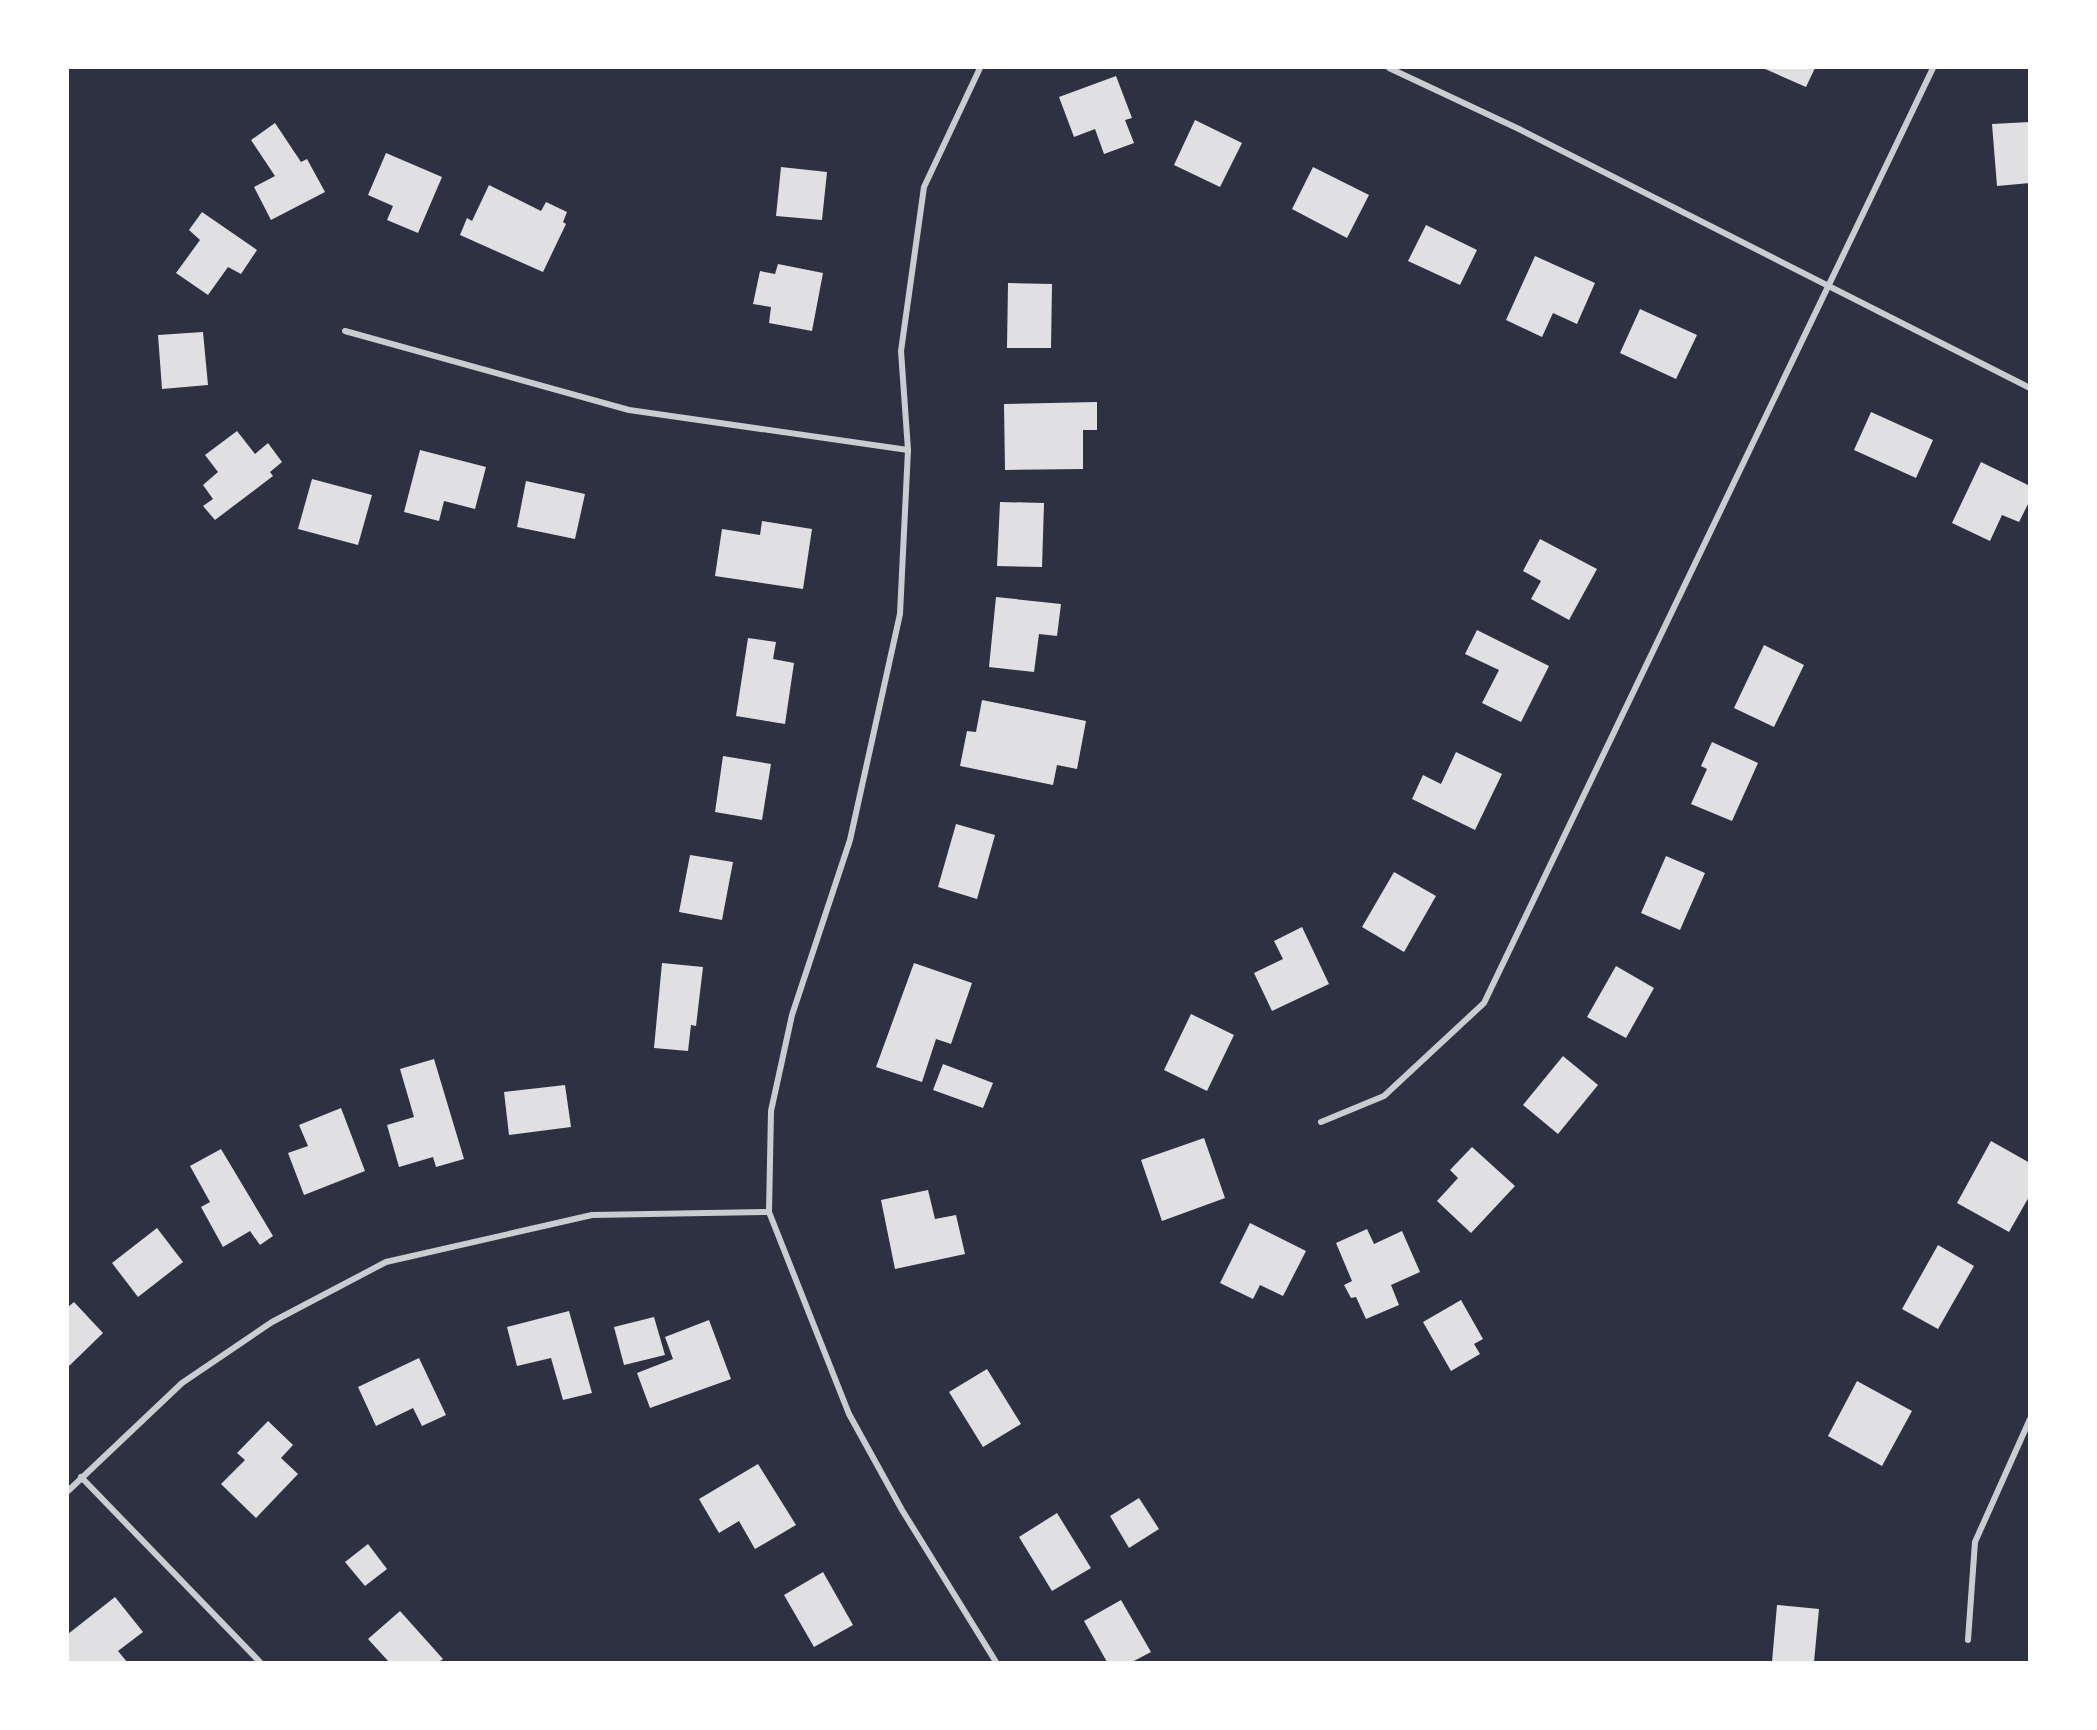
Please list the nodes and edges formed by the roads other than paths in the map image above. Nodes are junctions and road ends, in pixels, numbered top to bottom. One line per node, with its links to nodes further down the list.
1 (980, 68): 7 (street)
2 (1389, 68): 4 (street)
3 (1933, 68): 4 (street)
4 (1828, 288): 6 (street); 8 (street)
5 (345, 331): 7 (street)
6 (2030, 388)
7 (908, 450): 9 (street)
8 (1321, 1122)
9 (769, 1212): 11 (street); 15 (street)
10 (2030, 1419): 13 (street)
11 (81, 1477): 12 (street); 14 (street)
12 (68, 1491)
13 (1968, 1640)
14 (260, 1662)
15 (996, 1662)

